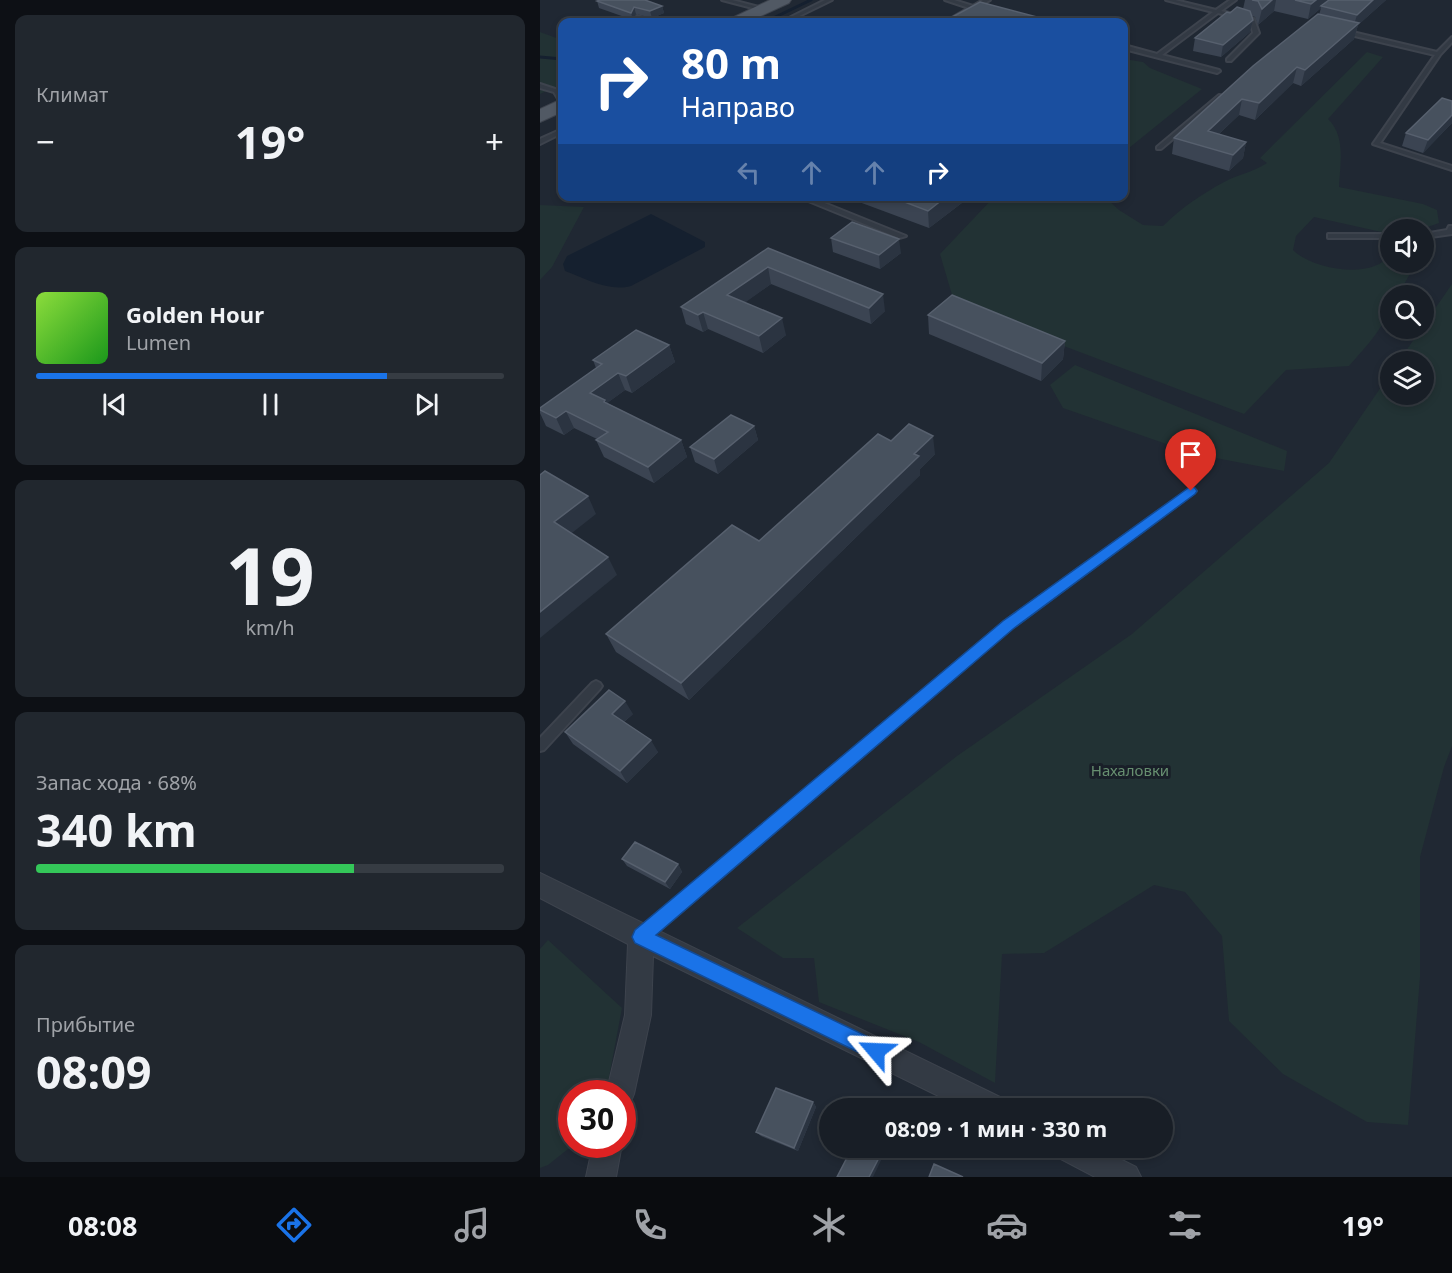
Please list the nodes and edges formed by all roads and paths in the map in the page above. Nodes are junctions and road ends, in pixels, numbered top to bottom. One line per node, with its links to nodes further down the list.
1 (725, 0): 9 (lane)
2 (783, 0): 9 (main road)
3 (830, 0): 13 (lane)
4 (948, 0): 8 (lane)
5 (987, 0): 8 (lane)
6 (1169, 0): 10 (lane)
7 (1233, 0): 10 (lane)
8 (974, 8): 11 (lane); 14 (lane)
9 (764, 9): 12 (main road)
10 (1217, 12): 19 (lane); 20 (lane)
11 (996, 14)
12 (745, 18)
13 (792, 18)
14 (954, 18)
15 (1341, 32): 18 (lane)
16 (1452, 39): 18 (lane)
17 (1128, 48): 19 (lane)
18 (1438, 54): 30 (lane)
19 (1157, 56): 21 (lane)
20 (1229, 60)
21 (1217, 71)
22 (540, 86): 24 (lane)
23 (1229, 89): 29 (lane)
24 (558, 96)
25 (558, 105): 26 (main road)
26 (540, 116)
27 (558, 133): 28 (lane)
28 (540, 142)
29 (1159, 147)
30 (1452, 168)
31 (813, 201): 34 (lane)
32 (1452, 228): 33 (lane)
33 (1434, 234)
34 (902, 236)
35 (1331, 236): 36 (lane)
36 (1380, 236)
37 (1191, 491): 41 (lane)
38 (596, 686): 39 (lane)
39 (540, 746)
40 (540, 885): 41 (street)
41 (641, 937): 42 (street); 43 (street)
42 (623, 1080)
43 (971, 1098)
44 (605, 1158): 46 (street)
45 (1089, 1158): 47 (street)
46 (601, 1177)
47 (1126, 1177)

